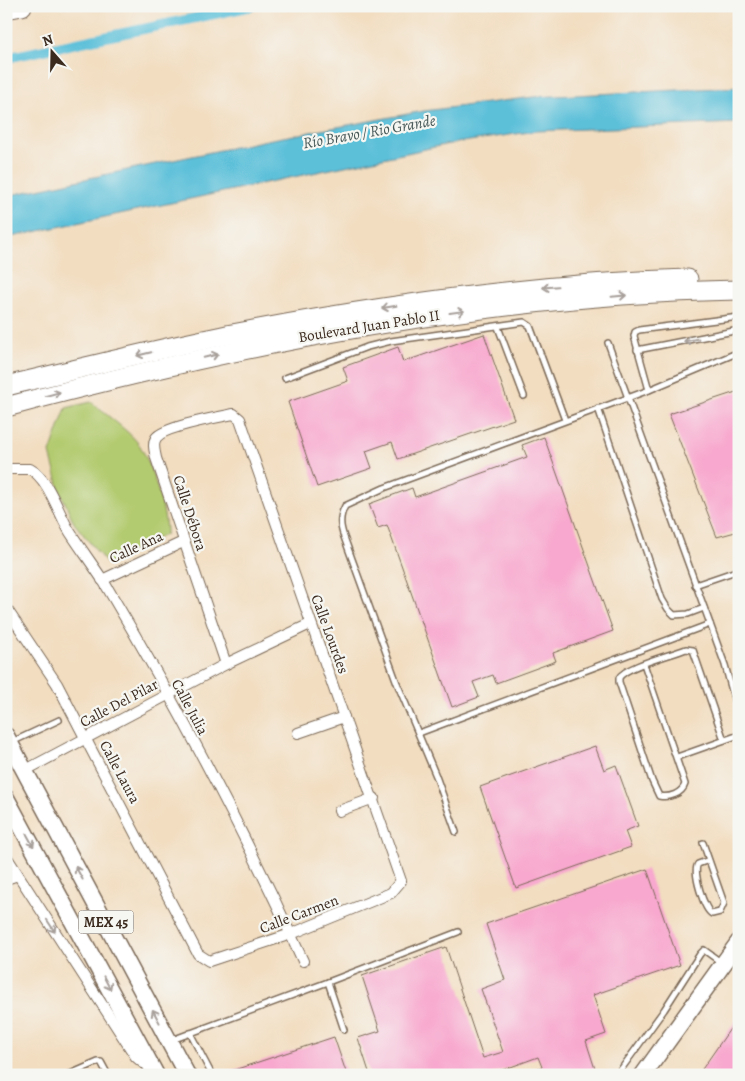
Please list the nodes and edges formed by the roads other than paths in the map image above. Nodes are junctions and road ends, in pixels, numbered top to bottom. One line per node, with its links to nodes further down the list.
1 (22, 6): 2 (highway)
2 (6, 9)
3 (737, 287): 11 (highway, Boulevard Juan Pablo II, one-way to 11); 15 (highway, Boulevard Juan Pablo II, one-way to 3)
4 (739, 317): 8 (lane)
5 (498, 327): 10 (lane); 13 (lane); 18 (lane)
6 (739, 330): 8 (lane, one-way to 8)
7 (608, 343): 14 (lane)
8 (637, 350): 12 (lane)
9 (739, 352): 12 (lane)
10 (284, 378)
11 (6, 386)
12 (649, 390): 14 (lane)
13 (524, 396)
14 (627, 398): 16 (lane); 23 (lane)
15 (6, 407)
16 (598, 408): 18 (lane); 25 (lane)
17 (224, 416): 20 (street, Calle Débora); 28 (street, Calle Lourdes)
18 (565, 420): 37 (lane)
19 (6, 469): 22 (street, Calle Julia)
20 (183, 542): 22 (street, Calle Ana); 30 (street, Calle Débora)
21 (739, 570): 23 (lane)
22 (102, 580): 32 (street, Calle Julia)
23 (695, 585): 25 (lane)
24 (6, 608): 39 (street, Calle Laura)
25 (704, 608): 29 (lane)
26 (739, 612): 27 (lane)
27 (739, 620)
28 (310, 624): 30 (street, Calle Del Pilar); 33 (street, Calle Lourdes)
29 (710, 624): 34 (lane); 37 (lane)
30 (226, 664): 32 (street, Calle Del Pilar)
31 (644, 664): 41 (lane); 42 (lane); 42 (lane)
32 (167, 695): 39 (street, Calle Del Pilar); 55 (street, Calle Julia)
33 (344, 717): 36 (street); 45 (street, Calle Lourdes)
34 (739, 717)
35 (59, 720): 40 (lane)
36 (298, 733)
37 (419, 733): 47 (lane)
38 (739, 735): 41 (lane)
39 (85, 738): 43 (street, Calle Del Pilar); 57 (street, Calle Laura)
40 (8, 740): 43 (main road, MEX 45)
41 (724, 740): 42 (lane)
42 (677, 757)
43 (24, 771): 63 (main road, MEX 45, one-way to 43)
44 (6, 798): 64 (main road, MEX 45, one-way to 64)
45 (374, 798): 46 (street); 52 (street, Calle Lourdes)
46 (339, 811)
47 (456, 832)
48 (703, 843): 50 (lane)
49 (6, 856): 51 (street)
50 (709, 860): 50 (lane)
51 (18, 875): 53 (street); 64 (street, one-way to 64)
52 (401, 877): 55 (street, Calle Carmen)
53 (6, 879)
54 (458, 932): 60 (lane)
55 (291, 934): 57 (street, Calle Carmen); 58 (street, Calle Julia)
56 (739, 942): 59 (main road)
57 (198, 954)
58 (303, 961)
59 (723, 964): 69 (lane); 70 (main road)
60 (328, 982): 61 (lane); 62 (lane)
61 (344, 1030)
62 (190, 1033): 63 (lane); 68 (lane)
63 (170, 1042): 67 (main road, MEX 45)
64 (153, 1070)
65 (68, 1075): 66 (lane)
66 (108, 1075)
67 (187, 1075)
68 (212, 1075)
69 (617, 1075)
70 (643, 1075)

